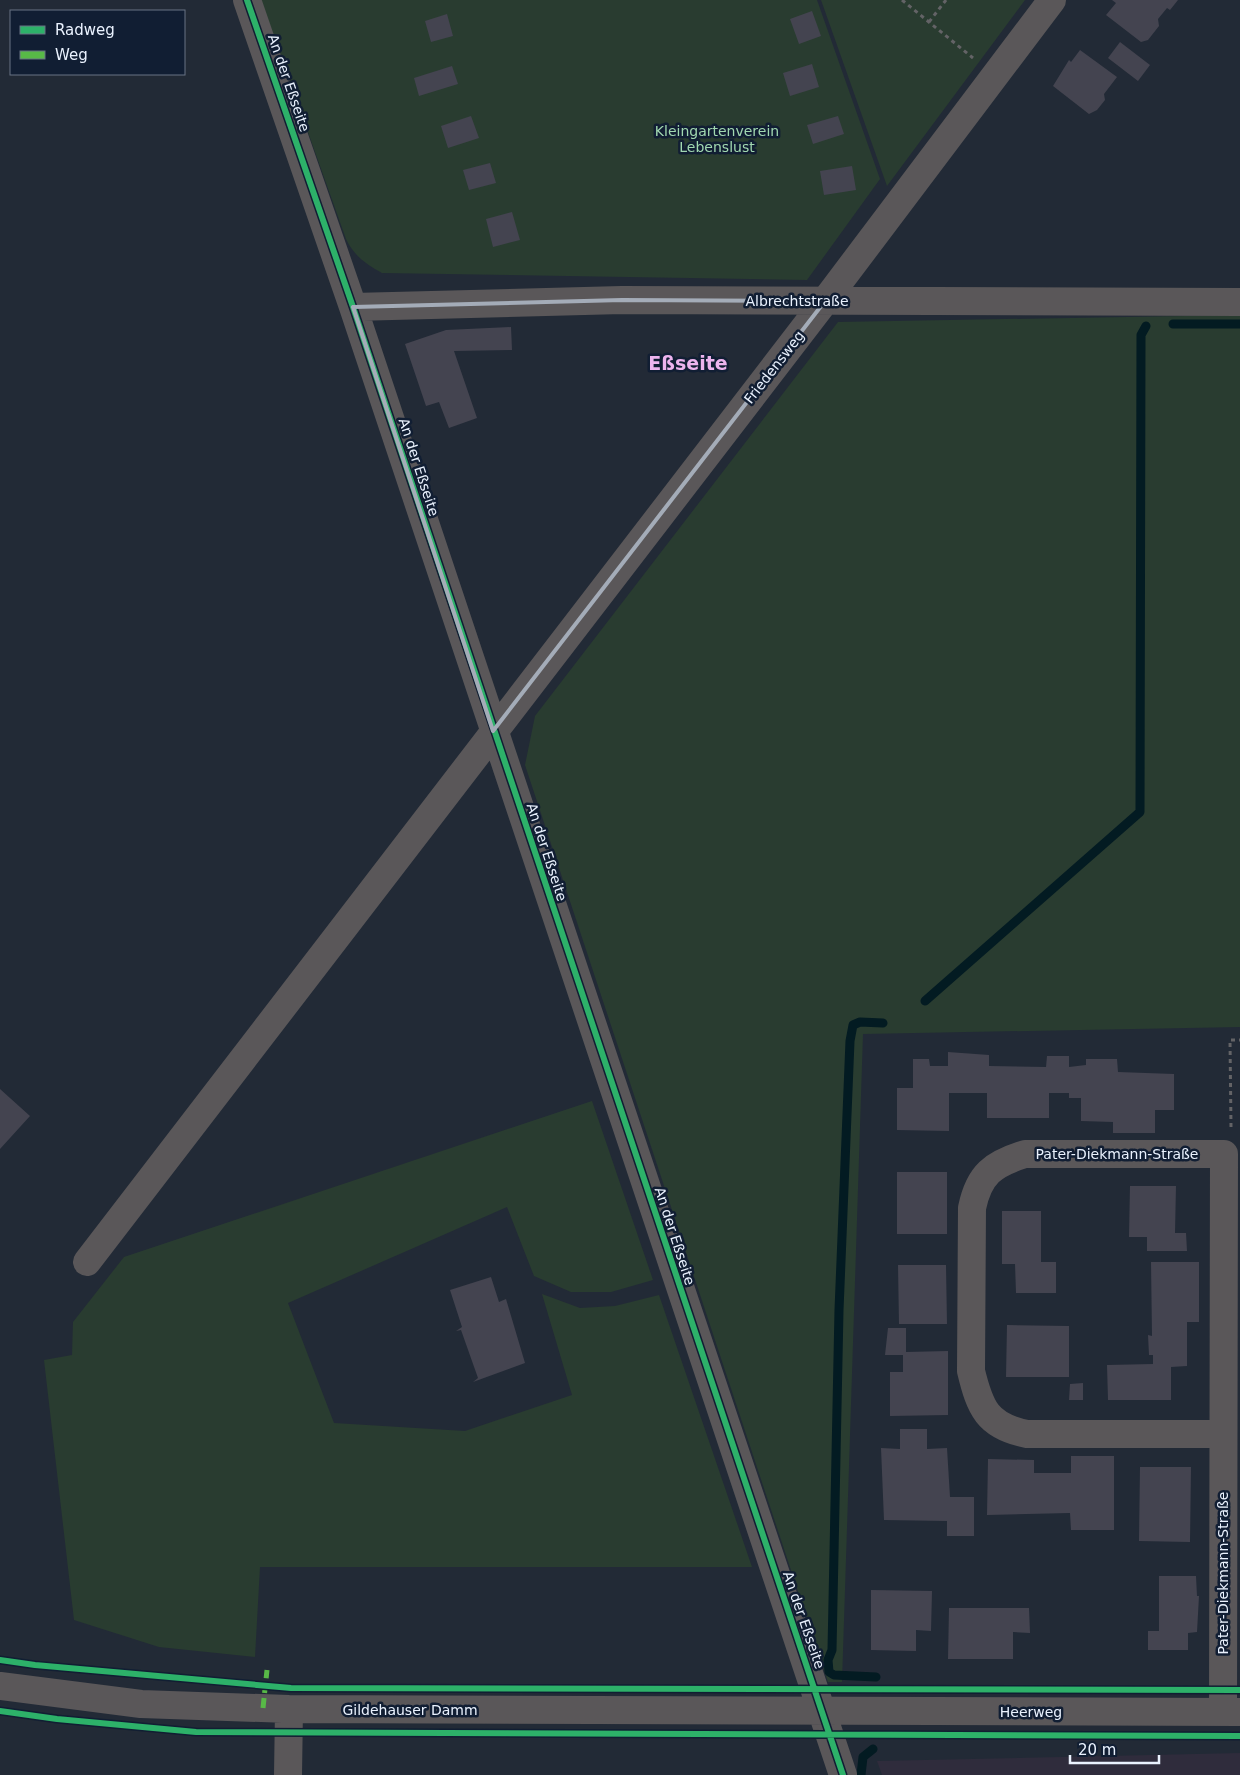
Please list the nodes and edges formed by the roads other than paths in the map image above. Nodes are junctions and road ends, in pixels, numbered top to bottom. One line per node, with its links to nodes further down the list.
1 (247, 0): 5 (street, An der Eßseite)
2 (1052, 0): 3 (street, Friedensweg)
3 (825, 301): 4 (street, Albrechtstraße); 5 (street, Albrechtstraße); 6 (street, Friedensweg)
4 (1240, 302)
5 (353, 307): 6 (street, An der Eßseite)
6 (493, 731): 7 (street, Friedensweg); 11 (street, An der Eßseite)
7 (87, 1262)
8 (1223, 1434): 8 (street, Pater-Diekmann-Straße); 12 (street, Pater-Diekmann-Straße)
9 (0, 1686): 10 (street, Gildehauser Damm)
10 (289, 1709): 11 (street, Gildehauser Damm); 13 (street)
11 (822, 1711): 12 (street, Heerweg); 14 (street, An der Eßseite)
12 (1232, 1712)
13 (288, 1775)
14 (843, 1775)

